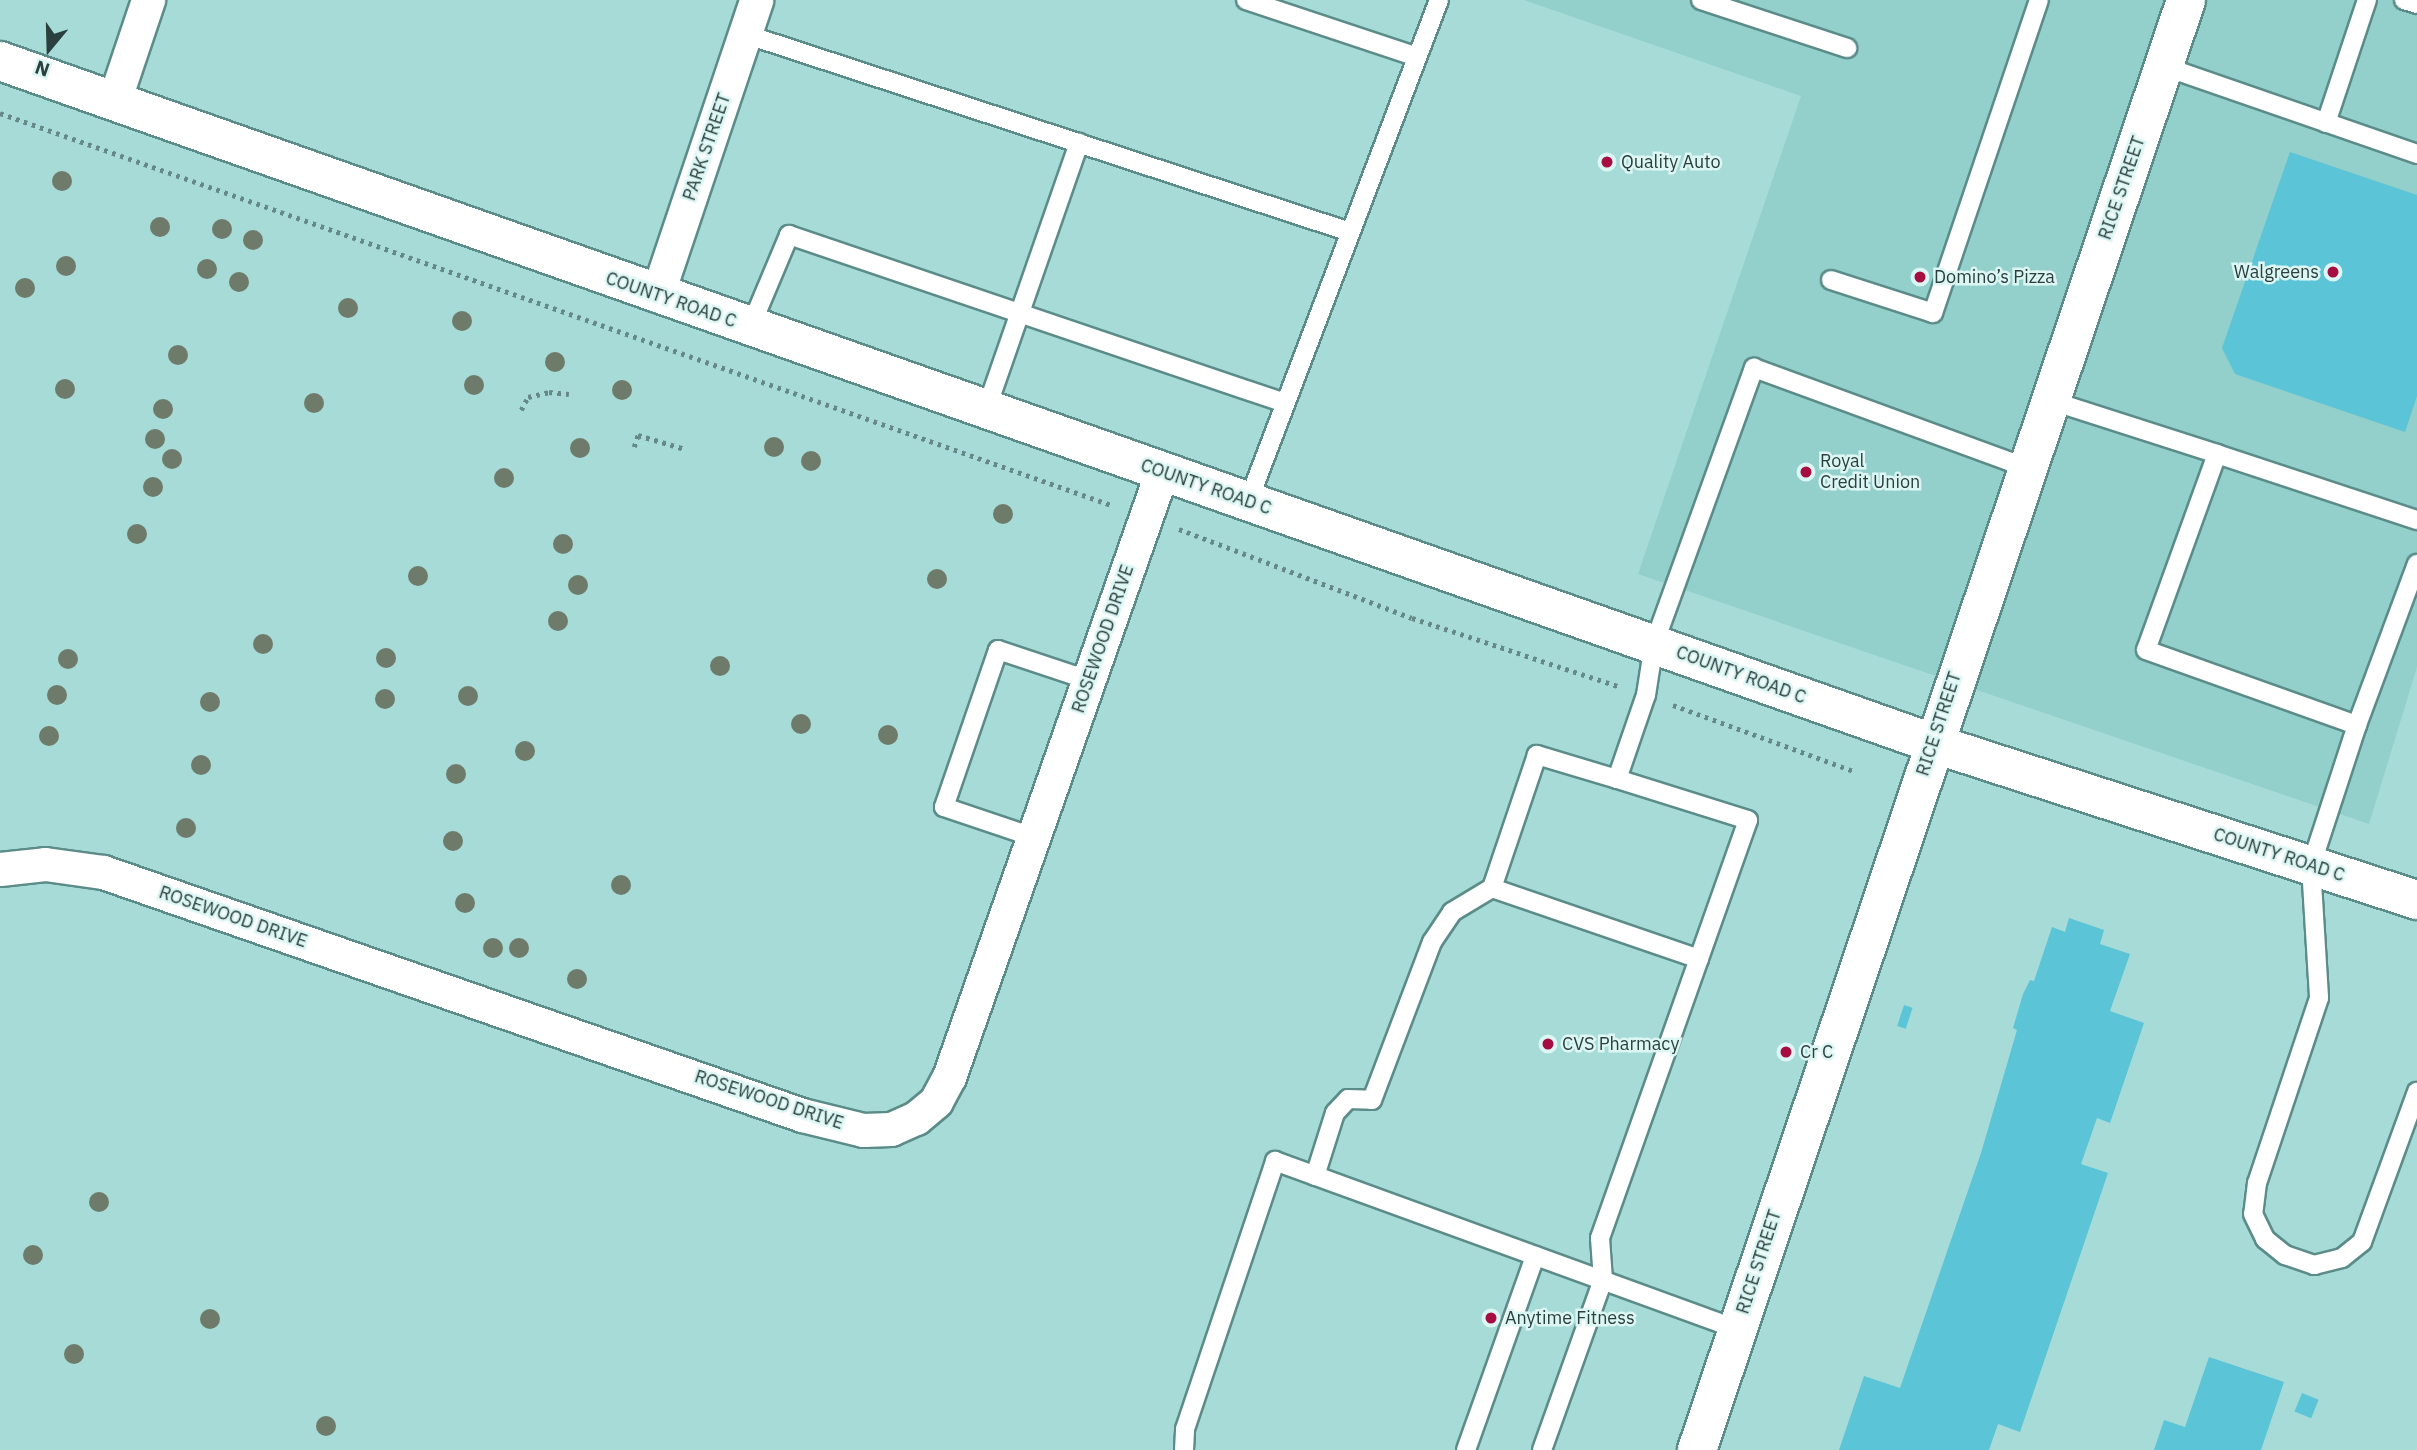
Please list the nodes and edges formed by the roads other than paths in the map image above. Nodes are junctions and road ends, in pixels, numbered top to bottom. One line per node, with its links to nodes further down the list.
1 (148, 0): 16 (street)
2 (756, 0): 11 (street, PARK STREET)
3 (1246, 0): 13 (lane)
4 (1439, 0): 13 (lane)
5 (1701, 0): 12 (lane)
6 (2039, 0): 21 (lane)
7 (2186, 0): 15 (main road, RICE STREET)
8 (2367, 0): 17 (lane)
9 (2404, 0): 10 (lane)
10 (2417, 4)
11 (745, 34): 18 (lane); 22 (street, PARK STREET)
12 (1847, 48)
13 (1417, 57): 20 (lane)
14 (0, 61): 16 (main road, COUNTY ROAD C)
15 (2163, 66): 17 (lane); 25 (main road, RICE STREET)
16 (114, 101): 22 (main road, COUNTY ROAD C)
17 (2326, 122): 19 (lane)
18 (1079, 143): 20 (lane); 23 (lane)
19 (2417, 154)
20 (1350, 232): 26 (lane)
21 (1831, 280)
22 (657, 295): 24 (main road, COUNTY ROAD C)
23 (1019, 313): 24 (lane); 26 (lane); 27 (lane)
24 (750, 328): 27 (main road, COUNTY ROAD C)
25 (2049, 400): 28 (lane); 29 (main road, RICE STREET)
26 (1285, 403): 31 (lane)
27 (986, 410): 30 (main road, COUNTY ROAD C)
28 (2217, 454): 32 (lane); 36 (lane)
29 (2025, 467): 34 (lane); 37 (main road, RICE STREET)
30 (1162, 471): 31 (main road, COUNTY ROAD C); 35 (street, ROSEWOOD DRIVE)
31 (1248, 502): 34 (main road, COUNTY ROAD C)
32 (2417, 520)
33 (2417, 564): 36 (lane)
34 (1654, 643): 37 (main road, COUNTY ROAD C); 38 (lane)
35 (1088, 680): 39 (street, ROSEWOOD DRIVE); 39 (lane)
36 (2357, 725): 40 (lane)
37 (1932, 743): 40 (main road, COUNTY ROAD C); 49 (main road, RICE STREET)
38 (1617, 779): 42 (lane); 44 (lane)
39 (1033, 837): 41 (street, ROSEWOOD DRIVE)
40 (2311, 866): 43 (main road, COUNTY ROAD C); 45 (lane)
41 (0, 869)
42 (1492, 888): 44 (lane); 46 (lane)
43 (2417, 900)
44 (1699, 958): 48 (lane)
45 (2417, 1092)
46 (1315, 1176): 47 (lane); 50 (lane)
47 (1535, 1256): 48 (lane); 51 (lane)
48 (1603, 1280): 49 (lane); 52 (lane)
49 (1737, 1329): 53 (main road, RICE STREET)
50 (1184, 1450)
51 (1466, 1450)
52 (1542, 1450)
53 (1697, 1450)

